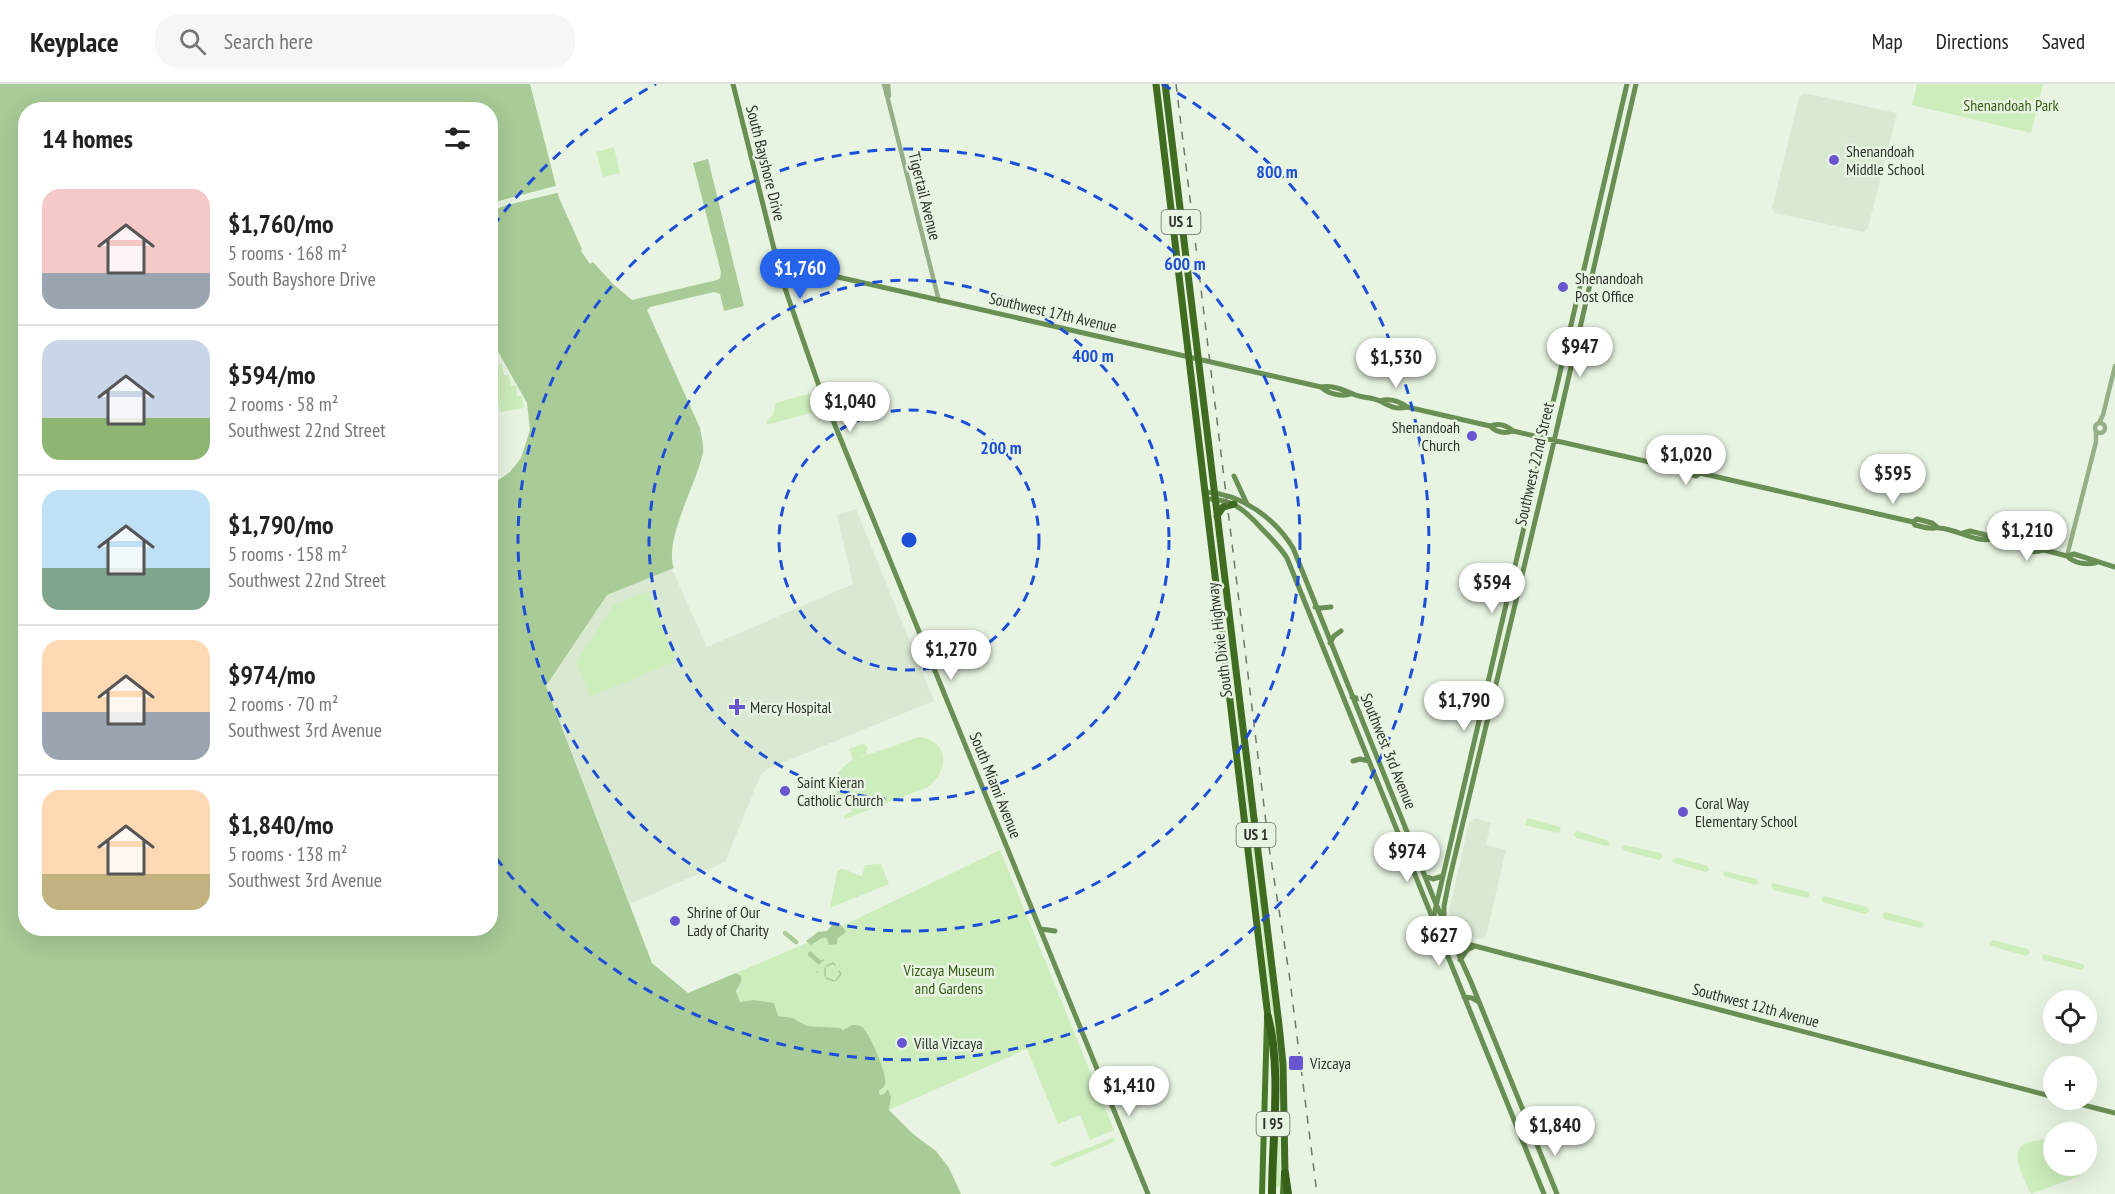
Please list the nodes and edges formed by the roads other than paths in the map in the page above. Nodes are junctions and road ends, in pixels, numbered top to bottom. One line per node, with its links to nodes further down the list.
1 (733, 84): 7 (main road, South Bayshore Drive)
2 (886, 84): 8 (street, Tigertail Avenue)
3 (1156, 84): 9 (highway, South Dixie Highway / US 1)
4 (1165, 84): 10 (highway, South Dixie Highway / US 1)
5 (1627, 84): 15 (main road, Southwest 22nd Street)
6 (1636, 84): 16 (main road, Southwest 22nd Street)
7 (778, 266): 8 (main road, Southwest 17th Avenue); 12 (main road, South Bayshore Drive)
8 (939, 301): 9 (main road, Southwest 17th Avenue)
9 (1189, 357): 10 (main road, Southwest 17th Avenue); 19 (highway, South Dixie Highway / US 1)
10 (1198, 359): 15 (main road, Southwest 17th Avenue); 20 (highway, South Dixie Highway / US 1)
11 (2115, 366): 13 (street)
12 (819, 386): 44 (main road, South Miami Avenue)
13 (2101, 423): 14 (street); 14 (street)
14 (2099, 432): 25 (street)
15 (1546, 438): 16 (main road, Southwest 17th Avenue); 37 (main road, Southwest 22nd Street)
16 (1554, 441): 25 (main road, Southwest 17th Avenue); 38 (main road, Southwest 22nd Street)
17 (1234, 476): 23 (main road)
18 (1234, 486): 21 (main road)
19 (1206, 496): 20 (main road); 52 (highway, South Dixie Highway / US 1)
20 (1215, 496): 21 (main road); 22 (main road); 24 (highway, South Dixie Highway / US 1)
21 (1226, 496): 23 (main road)
22 (1234, 504): 24 (highway); 30 (main road, Southwest 3rd Avenue)
23 (1247, 504): 27 (main road, Southwest 3rd Avenue)
24 (1217, 516): 56 (highway, South Dixie Highway / US 1)
25 (2067, 556): 26 (main road, Southwest 17th Avenue)
26 (2115, 567)
27 (1315, 607): 28 (main road); 29 (main road, Southwest 3rd Avenue)
28 (1331, 607)
29 (1323, 627): 30 (main road); 32 (main road, Southwest 3rd Avenue)
30 (1316, 630): 36 (main road, Southwest 3rd Avenue)
31 (1341, 631): 32 (main road)
32 (1330, 643): 34 (main road, Southwest 3rd Avenue)
33 (1368, 694): 34 (main road)
34 (1352, 697): 39 (main road, Southwest 3rd Avenue)
35 (1353, 761): 36 (main road)
36 (1369, 761): 42 (main road, Southwest 3rd Avenue)
37 (1459, 805): 38 (street); 40 (main road, Southwest 22nd Street)
38 (1467, 806): 43 (main road, Southwest 22nd Street)
39 (1425, 876): 40 (main road); 41 (main road, Southwest 3rd Avenue)
40 (1443, 876): 41 (main road, Southwest 22nd Street)
41 (1436, 904): 42 (main road, Southwest 22nd Street); 43 (main road, Southwest 3rd Avenue)
42 (1433, 919): 45 (main road, Southwest 3rd Avenue)
43 (1444, 920): 47 (main road, Southwest 3rd Avenue)
44 (1041, 929): 46 (main road); 58 (main road, South Miami Avenue)
45 (1437, 930): 47 (main road, Southwest 12th Avenue); 50 (main road, Southwest 3rd Avenue)
46 (1055, 931)
47 (1452, 940): 48 (main road, Southwest 12th Avenue); 49 (main road, Southwest 3rd Avenue)
48 (1475, 946): 49 (main road); 53 (main road, Southwest 12th Avenue)
49 (1460, 960): 51 (main road, Southwest 3rd Avenue)
50 (1464, 997): 51 (main road); 62 (main road, Southwest 3rd Avenue)
51 (1479, 1002): 63 (main road, Southwest 3rd Avenue)
52 (1268, 1017): 57 (highway, I 95); 59 (main road, South Dixie Highway)
53 (2043, 1094)
54 (2097, 1108): 55 (main road)
55 (2115, 1113)
56 (1285, 1173): 60 (main road, South Dixie Highway); 61 (highway)
57 (1272, 1192)
58 (1148, 1194)
59 (1262, 1194)
60 (1283, 1194)
61 (1288, 1194)
62 (1544, 1194)
63 (1557, 1194)

